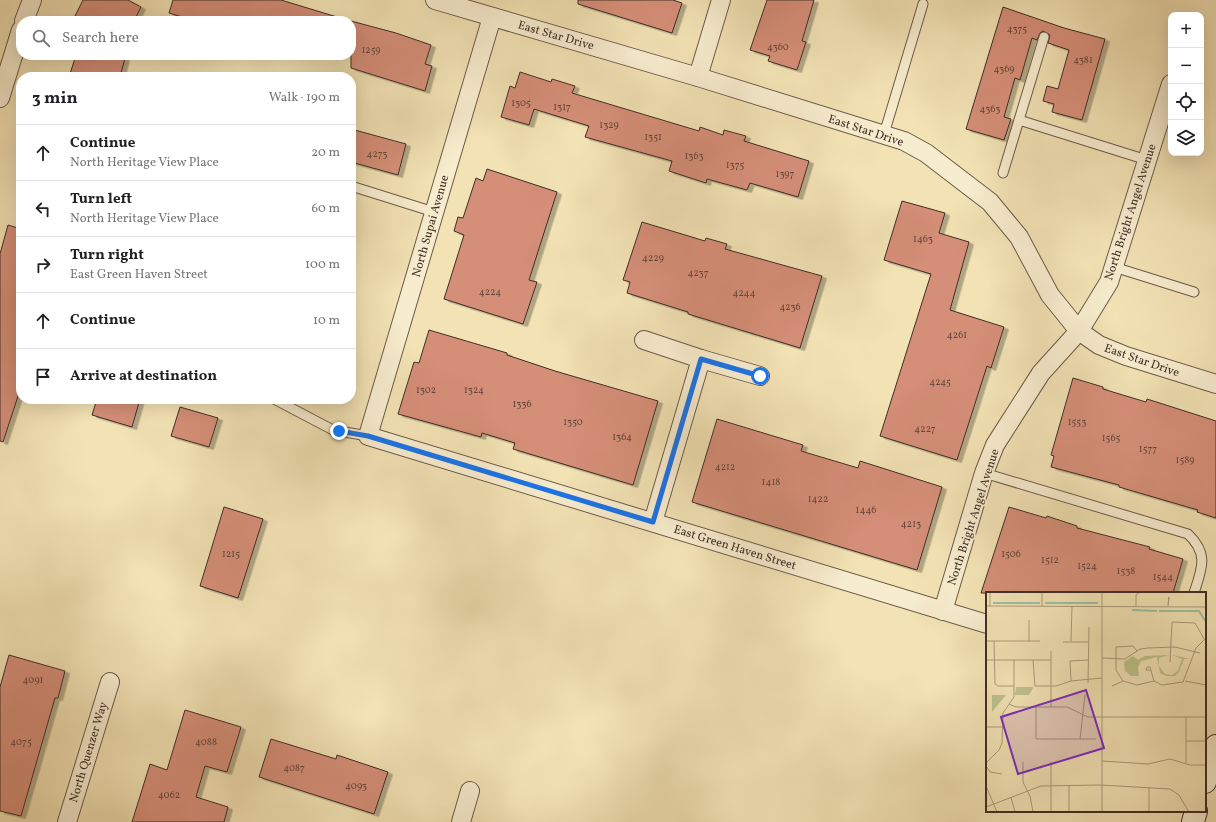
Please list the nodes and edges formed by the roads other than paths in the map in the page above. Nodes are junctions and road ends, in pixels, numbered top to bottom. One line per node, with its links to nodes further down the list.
1 (32, 0): 5 (street)
2 (435, 0): 6 (street, East Star Drive)
3 (721, 0): 9 (street)
4 (923, 4): 13 (lane)
5 (26, 16)
6 (492, 17): 9 (street, East Star Drive); 17 (street, North Supai Avenue)
7 (1044, 37): 12 (lane)
8 (16, 46): 11 (street)
9 (698, 77): 13 (street, East Star Drive)
10 (1168, 94): 14 (street, North Bright Angel Avenue)
11 (0, 98)
12 (1019, 120): 14 (lane); 15 (lane)
13 (884, 134): 20 (street, East Star Drive)
14 (1148, 160): 18 (street, North Bright Angel Avenue)
15 (1003, 173)
16 (356, 188): 17 (lane)
17 (434, 212): 26 (street, North Supai Avenue)
18 (1114, 267): 19 (lane); 20 (street, North Bright Angel Avenue)
19 (1194, 292)
20 (1080, 331): 24 (street, East Star Drive); 27 (street, North Bright Angel Avenue)
21 (644, 340): 22 (street)
22 (701, 359): 23 (street); 28 (street)
23 (760, 376)
24 (1216, 384)
25 (284, 404): 26 (lane)
26 (368, 436): 28 (street, East Green Haven Street)
27 (984, 472): 29 (lane); 30 (street, North Bright Angel Avenue)
28 (653, 522): 30 (street, East Green Haven Street)
29 (1194, 592)
30 (943, 611): 31 (street, East Green Haven Street)
31 (986, 624)
32 (110, 682): 37 (street, North Quenzer Way)
33 (1216, 746): 34 (main road)
34 (1206, 779)
35 (470, 791): 38 (street)
36 (1196, 812): 39 (main road)
37 (67, 822)
38 (461, 822)
39 (1193, 822)

